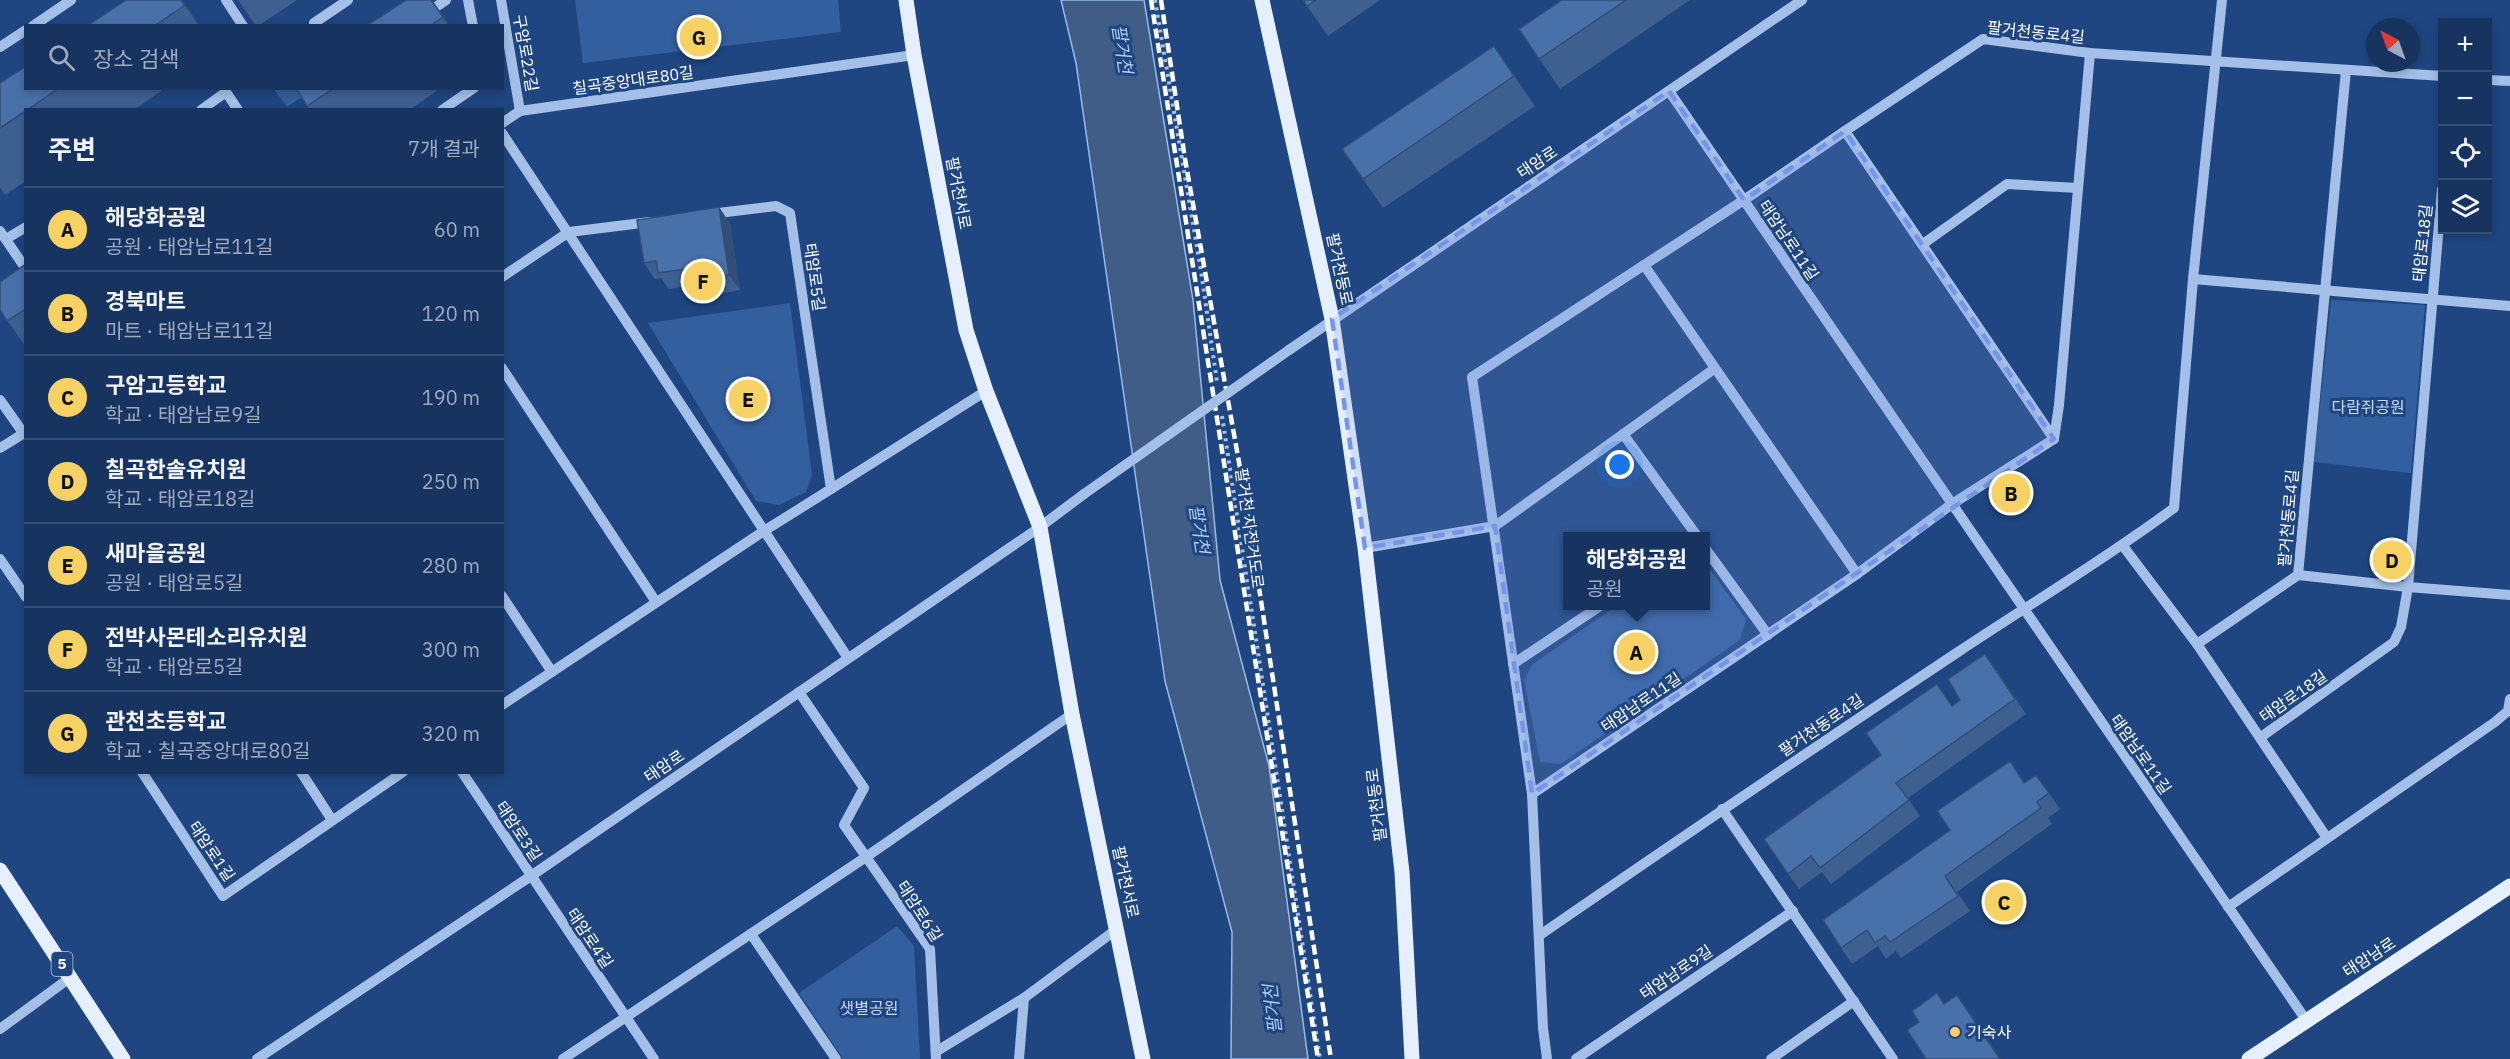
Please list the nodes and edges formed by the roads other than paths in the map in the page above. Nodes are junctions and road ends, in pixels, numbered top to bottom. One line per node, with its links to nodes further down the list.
1 (71, 0): 11 (street)
2 (226, 0): 12 (street)
3 (348, 0): 13 (street)
4 (446, 0): 14 (street)
5 (468, 0): 15 (street)
6 (501, 0): 30 (street, 구암로22길)
7 (906, 0): 19 (main road, 팔거천서로)
8 (1263, 0): 50 (main road, 팔거천동로)
9 (1802, 0): 26 (street, 태암로)
10 (2222, 0): 20 (street, 팔거천동로4길)
11 (36, 24)
12 (242, 24)
13 (314, 24)
14 (411, 24)
15 (473, 24)
16 (24, 31): 17 (street)
17 (0, 47)
18 (2090, 53): 20 (street, 팔거천동로4길); 32 (street, 팔거천동로4길); 34 (street)
19 (914, 55): 30 (street, 칠곡중앙대로80길); 53 (main road, 팔거천서로)
20 (2216, 60): 21 (street, 팔거천동로4길); 46 (street, 팔거천동로4길)
21 (2346, 70): 22 (street, 팔거천동로4길); 47 (street, 팔거천동로4길)
22 (2438, 76)
23 (2492, 80): 24 (street)
24 (2510, 81)
25 (471, 90): 29 (street)
26 (1669, 91): 35 (street, 태암남로11길); 50 (street, 태암로)
27 (204, 108): 28 (street)
28 (237, 108)
29 (445, 108)
30 (520, 111): 31 (street, 칠곡중앙대로80길)
31 (504, 122)
32 (1845, 131): 35 (street, 태암남로11길); 42 (street)
33 (504, 136): 40 (street)
34 (2078, 188): 42 (street); 58 (street)
35 (1744, 200): 43 (street, 태암남로11길); 61 (street, 태암남로11길)
36 (695, 216): 60 (street, 태암로5길)
37 (661, 220): 40 (street)
38 (24, 228): 41 (street)
39 (2438, 229): 48 (street, 태암로18길)
40 (569, 232): 45 (street); 64 (street)
41 (3, 235): 44 (street)
42 (1923, 244): 58 (street)
43 (1644, 265): 51 (street); 62 (street, 태암남로11길)
44 (24, 266)
45 (504, 276)
46 (2193, 279): 47 (street); 66 (street, 팔거천동로4길)
47 (2325, 292): 48 (street); 71 (street, 팔거천동로4길)
48 (2431, 300): 49 (street, 태암로18길); 72 (street, 태암로18길)
49 (2510, 306)
50 (1332, 319): 63 (street, 태암로, bridge); 67 (main road, 팔거천동로)
51 (1714, 369): 57 (street); 70 (street)
52 (504, 371): 76 (street)
53 (986, 391): 60 (street); 63 (main road, 팔거천서로)
54 (0, 400): 55 (street)
55 (24, 432)
56 (24, 434): 59 (street)
57 (1623, 434): 62 (street); 65 (street)
58 (2054, 439): 61 (street, 태암남로11길)
59 (0, 448)
60 (831, 489): 64 (street)
61 (1952, 504): 70 (street, 태암남로11길); 77 (street, 태암남로11길)
62 (1495, 526): 67 (street); 82 (street)
63 (1040, 527): 81 (street, 태암로); 87 (main road, 팔거천서로)
64 (764, 531): 76 (street); 81 (street)
65 (1693, 532)
66 (2123, 546): 77 (street, 팔거천동로4길); 80 (street)
67 (1365, 548): 120 (main road, 팔거천동로)
68 (1710, 555): 79 (street)
69 (0, 559): 73 (street)
70 (1857, 574): 79 (street, 태암남로11길)
71 (2298, 575): 72 (street); 80 (street, 팔거천동로4길)
72 (2408, 587): 74 (street); 88 (street, 태암로18길)
73 (24, 595)
74 (2510, 595)
75 (504, 599): 83 (street)
76 (656, 603): 83 (street)
77 (2023, 609): 94 (street, 팔거천동로4길); 101 (street, 태암남로11길)
78 (1594, 610): 82 (street)
79 (1768, 635): 93 (street, 태암남로11길)
80 (2197, 644): 88 (street)
81 (848, 658): 84 (street, 태암로)
82 (1513, 664): 93 (street)
83 (552, 672): 86 (street)
84 (799, 692): 97 (street, 태암로6길); 99 (street, 태암로)
85 (2510, 699): 96 (street)
86 (504, 704)
87 (1072, 714): 97 (street); 103 (main road, 팔거천서로)
88 (2261, 737): 96 (street, 태암로18길)
89 (143, 774): 95 (street, 태암로1길)
90 (302, 774): 95 (street)
91 (400, 774): 95 (street)
92 (463, 774): 99 (street, 태암로3길)
93 (1532, 794): 105 (street)
94 (1722, 810): 102 (street); 105 (street, 팔거천동로4길)
95 (332, 820)
96 (2327, 838): 101 (street)
97 (866, 857): 104 (street); 112 (street, 태암로6길)
98 (0, 870): 106 (main road, 5)
99 (531, 876): 109 (street, 태암로4길); 114 (street, 태암로)
100 (2510, 886): 110 (main road, 태암남로)
101 (2228, 907): 110 (street, 태암남로11길)
102 (1793, 911): 108 (street); 122 (street, 태암남로9길)
103 (1118, 928): 107 (street); 119 (main road, 팔거천서로)
104 (751, 934): 109 (street); 117 (street)
105 (1540, 935): 121 (street)
106 (71, 977): 111 (street); 113 (main road, 5)
107 (1024, 998): 112 (street); 118 (street)
108 (1854, 1001): 123 (street); 124 (street)
109 (626, 1017): 115 (street); 116 (street, 태암로4길)
110 (2306, 1020): 125 (main road, 태암남로)
111 (0, 1029)
112 (936, 1055)
113 (123, 1059)
114 (257, 1059)
115 (563, 1059)
116 (654, 1059)
117 (836, 1059)
118 (1019, 1059)
119 (1143, 1059)
120 (1412, 1059)
121 (1547, 1059)
122 (1576, 1059)
123 (1771, 1059)
124 (1893, 1059)
125 (2249, 1059)

